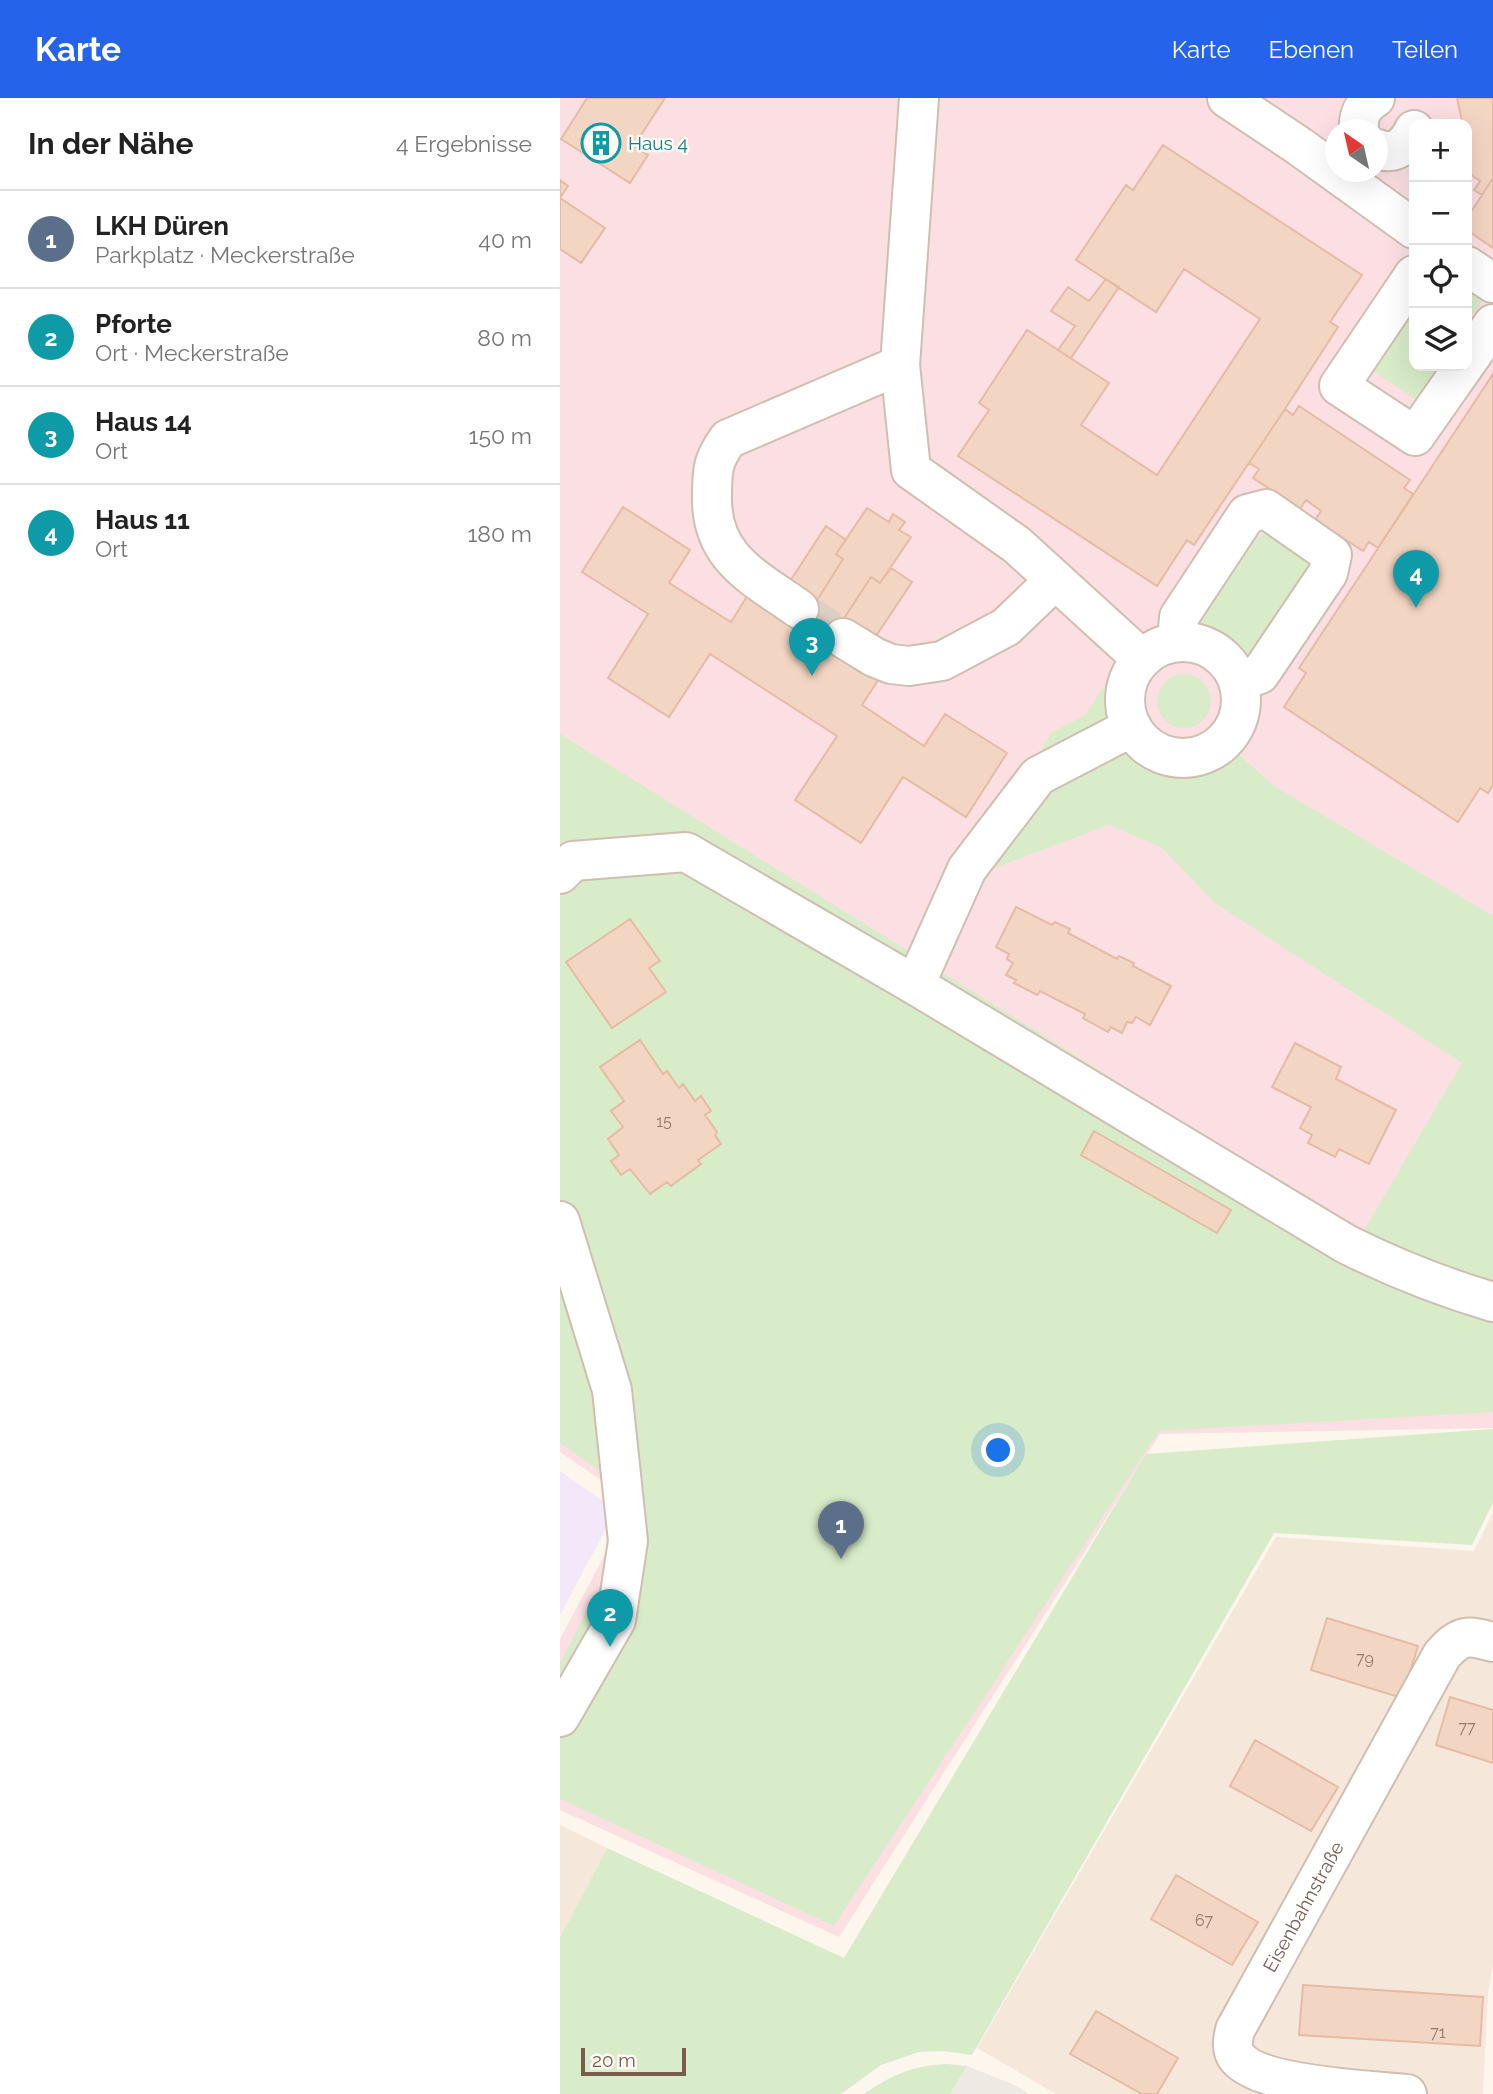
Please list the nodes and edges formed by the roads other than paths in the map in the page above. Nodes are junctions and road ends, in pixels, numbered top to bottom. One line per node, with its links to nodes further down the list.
1 (919, 98): 16 (street)
2 (1227, 98): 8 (street)
3 (1375, 98): 5 (street)
4 (1400, 98): 6 (street)
5 (1358, 119)
6 (1415, 119)
7 (1409, 141): 9 (street)
8 (1317, 146): 10 (street)
9 (1388, 151)
10 (1409, 225)
11 (1472, 269): 13 (street)
12 (1409, 282): 17 (street)
13 (1493, 284)
14 (1493, 324): 15 (street)
15 (1472, 354)
16 (900, 365): 18 (street); 19 (street)
17 (1460, 371)
18 (1055, 580): 20 (street); 22 (street)
19 (799, 609)
20 (843, 638)
21 (1177, 642): 22 (street); 23 (street); 23 (street)
22 (1142, 659): 24 (street)
23 (1239, 682): 24 (street)
24 (1132, 727): 26 (street)
25 (560, 874): 26 (street)
26 (915, 985): 28 (street)
27 (560, 1221): 30 (street)
28 (1493, 1302)
29 (1493, 1642): 31 (street, Eisenbahnstraße)
30 (560, 1717)
31 (1407, 2094)

